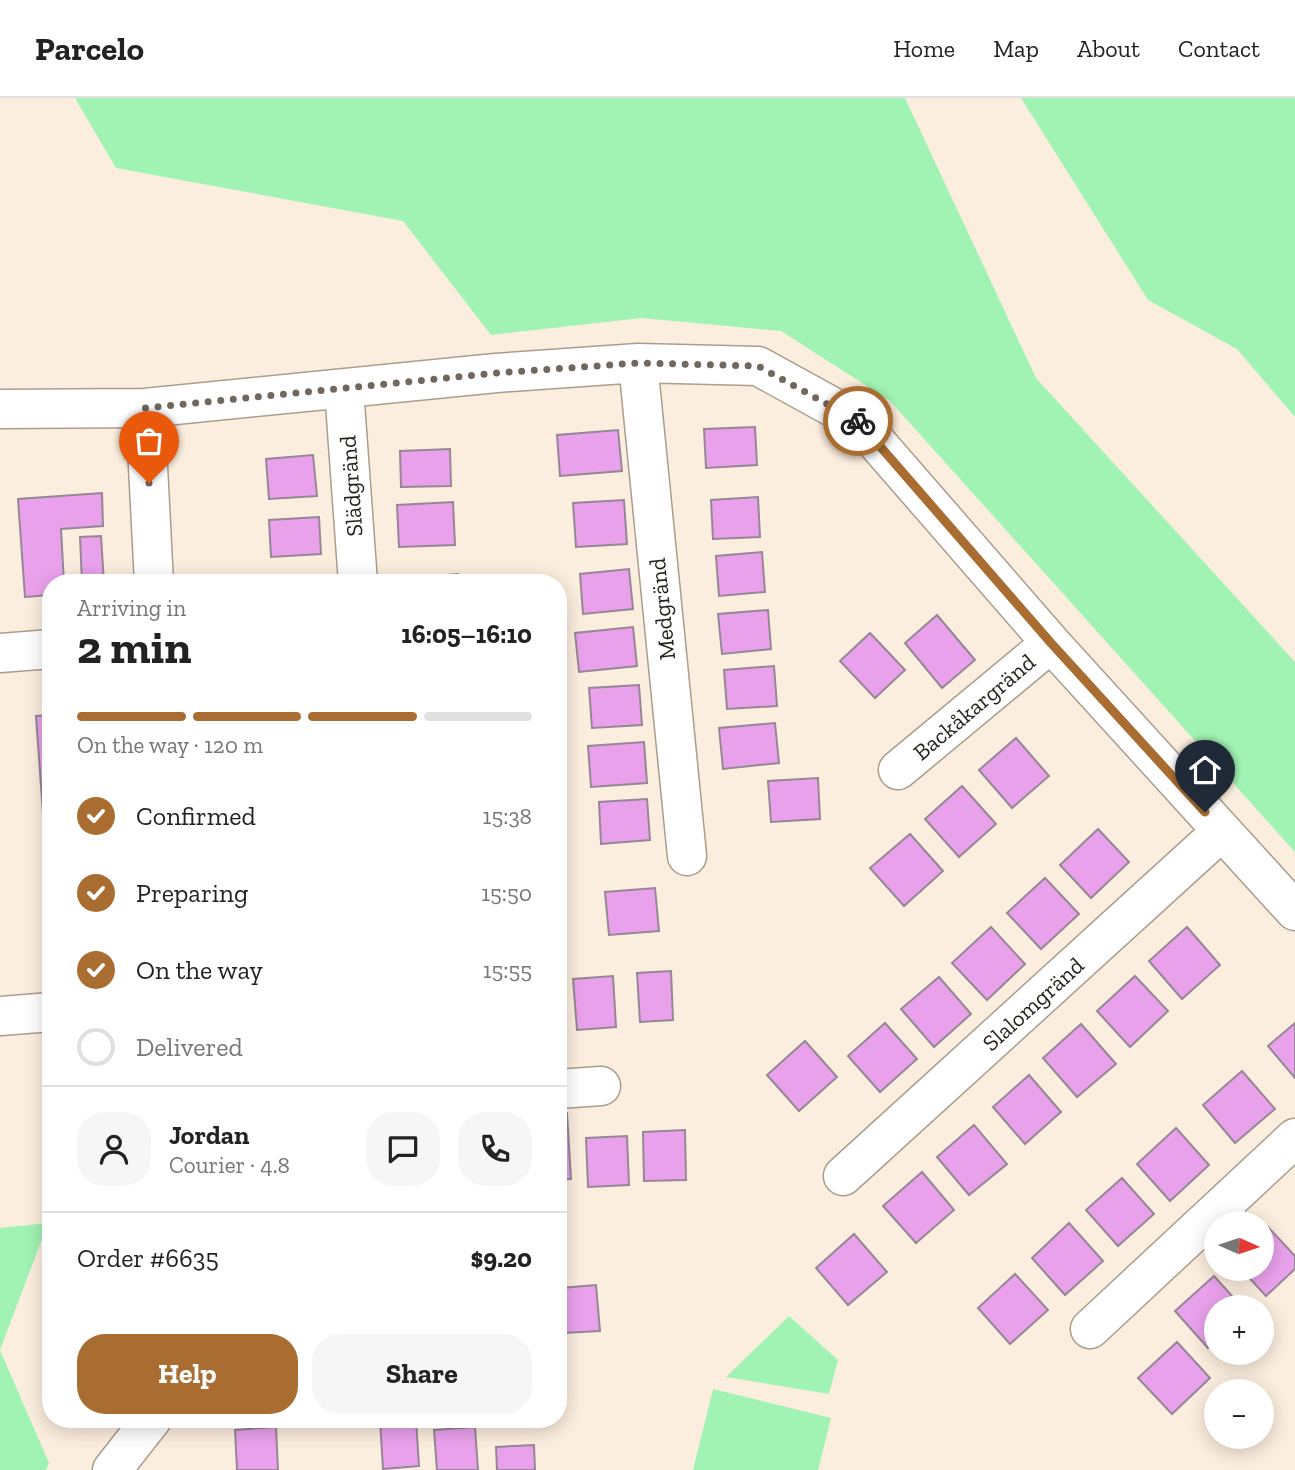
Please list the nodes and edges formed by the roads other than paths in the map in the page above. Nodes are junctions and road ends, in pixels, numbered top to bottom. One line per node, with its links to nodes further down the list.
1 (638, 363): 2 (street); 7 (street); 12 (street, Medgränd)
2 (344, 388): 3 (street); 6 (street, Slädgränd)
3 (145, 408): 4 (street); 5 (street)
4 (0, 409)
5 (154, 574)
6 (357, 574)
7 (1051, 643): 10 (street, Backåkargränd); 11 (street)
8 (42, 650): 9 (street)
9 (0, 653)
10 (898, 770)
11 (1222, 831): 13 (street); 19 (street, Slalomgränd)
12 (687, 856)
13 (1295, 911)
14 (42, 1013): 15 (street)
15 (0, 1016)
16 (601, 1086): 17 (street)
17 (567, 1088)
18 (1295, 1138): 20 (street)
19 (843, 1176)
20 (1090, 1329)
21 (145, 1428): 22 (street)
22 (113, 1470)

